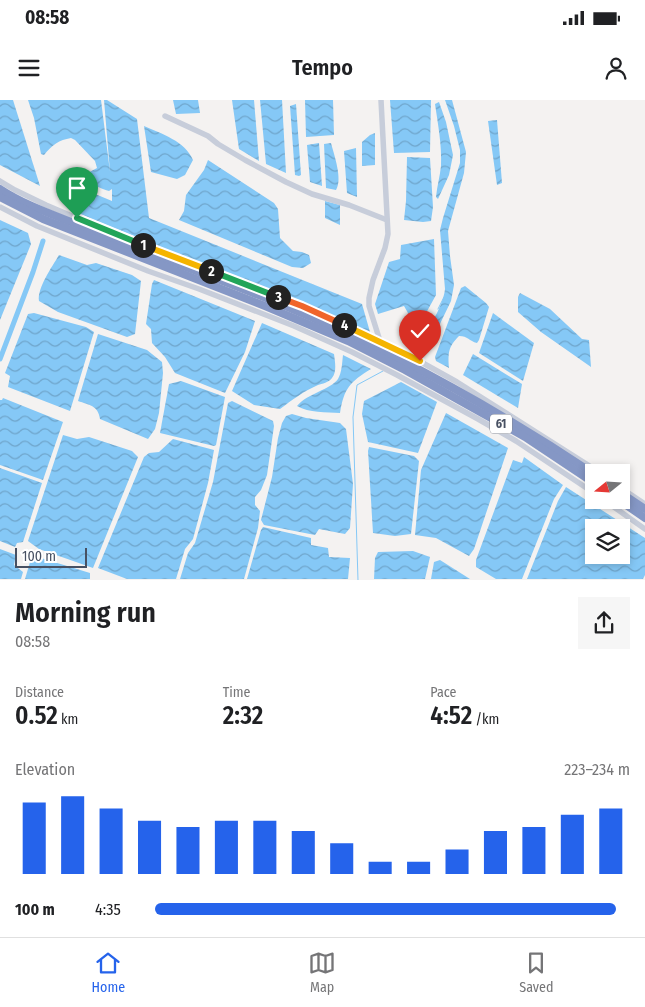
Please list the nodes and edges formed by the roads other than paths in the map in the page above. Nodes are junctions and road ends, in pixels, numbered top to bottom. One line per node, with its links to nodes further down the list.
1 (381, 100): 7 (street)
2 (165, 116): 7 (street)
3 (0, 181): 8 (street)
4 (0, 189): 9 (highway, 61)
5 (0, 197): 9 (highway, 61)
6 (0, 208): 14 (street)
7 (387, 220): 8 (street)
8 (380, 341): 11 (street)
9 (393, 360): 10 (highway, 61)
10 (408, 368): 12 (highway, 61); 13 (highway, 61)
11 (586, 464)
12 (585, 468)
13 (585, 477)
14 (585, 487)
15 (630, 494): 17 (street)
16 (630, 498): 20 (highway)
17 (645, 504)
18 (630, 508): 21 (highway)
19 (617, 509): 22 (street)
20 (645, 509)
21 (645, 518)
22 (645, 529)

